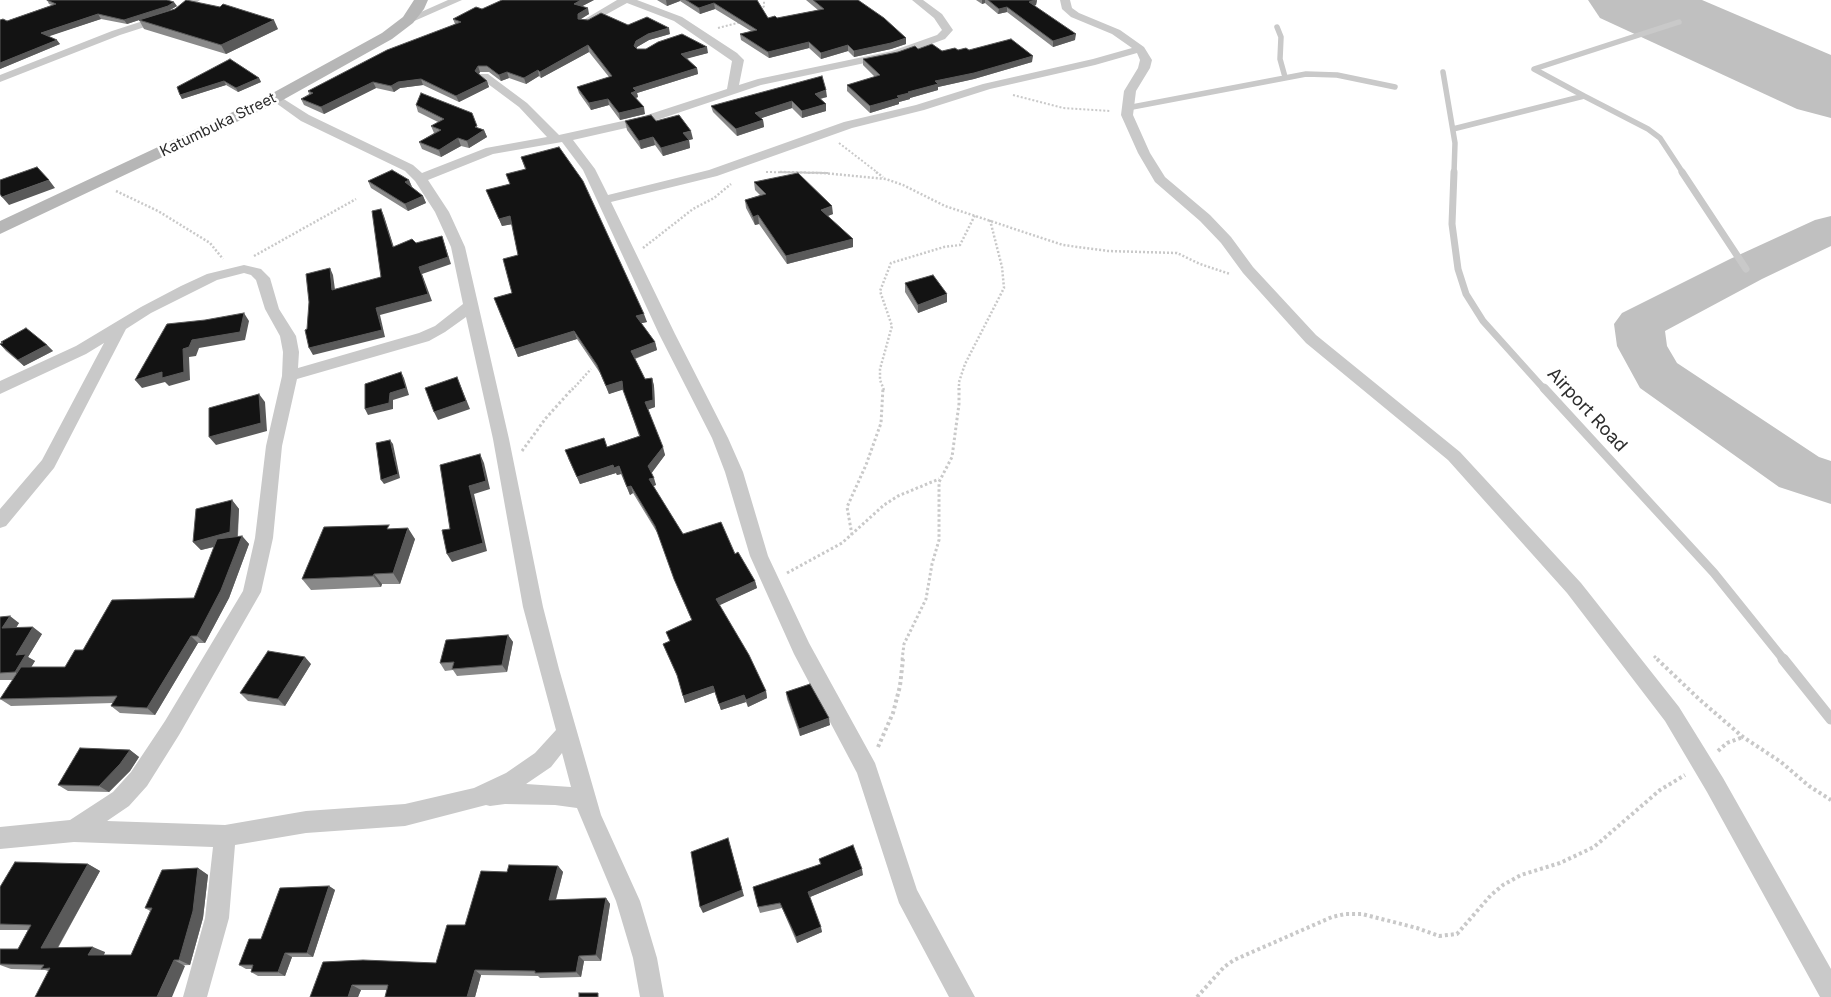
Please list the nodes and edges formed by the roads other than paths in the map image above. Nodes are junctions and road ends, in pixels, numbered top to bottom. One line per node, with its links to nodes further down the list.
1 (195, 0): 17 (street)
2 (421, 0): 7 (main road, Katumbuka Street)
3 (457, 0): 7 (street)
4 (626, 0): 8 (street); 11 (street)
5 (918, 0): 19 (street)
6 (1065, 0): 13 (street)
7 (408, 20): 21 (main road, Katumbuka Street)
8 (585, 22)
9 (1679, 22): 20 (lane)
10 (1277, 27): 16 (lane)
11 (696, 31): 12 (street); 19 (street)
12 (684, 36)
13 (1140, 49): 22 (street); 26 (street)
14 (1443, 72): 23 (lane, Airport Road)
15 (484, 76): 24 (street)
16 (1285, 77): 18 (lane); 22 (lane)
17 (0, 79)
18 (1395, 87)
19 (732, 92): 24 (street)
20 (1584, 96): 23 (lane); 28 (lane)
21 (275, 98): 25 (street); 27 (main road, Katumbuka Street)
22 (1127, 108): 41 (street)
23 (1453, 129): 34 (lane, Airport Road)
24 (561, 138): 25 (street); 26 (street)
25 (420, 178): 29 (street)
26 (604, 200): 44 (street)
27 (0, 228)
28 (1746, 269)
29 (472, 305): 31 (street); 35 (street)
30 (120, 327): 31 (street); 32 (street); 33 (street)
31 (290, 376): 38 (street)
32 (0, 388)
33 (0, 521)
34 (1831, 719)
35 (566, 733): 36 (street); 37 (street)
36 (477, 798): 37 (street); 39 (street)
37 (586, 799): 43 (street)
38 (74, 831): 39 (street); 40 (street)
39 (225, 836): 42 (street)
40 (0, 838)
41 (1831, 992)
42 (195, 997)
43 (652, 997)
44 (963, 997)

